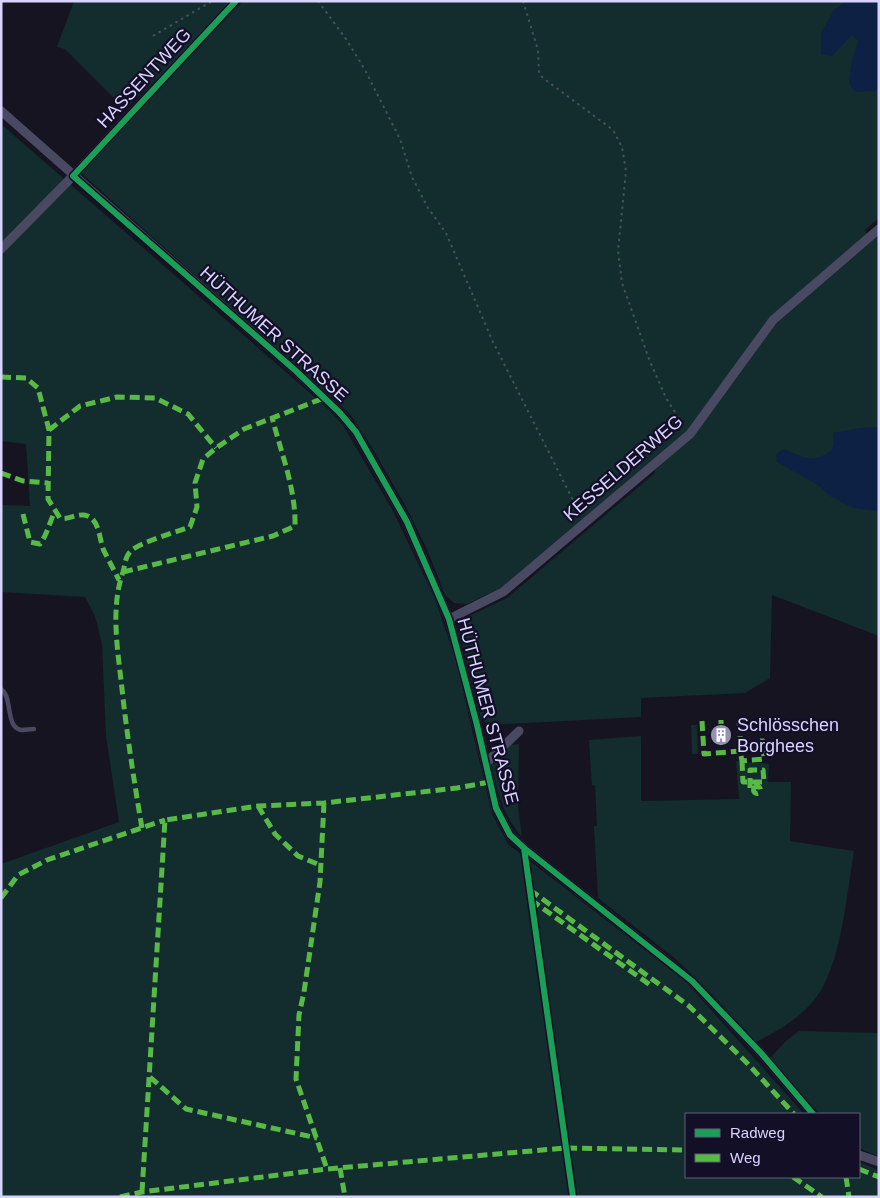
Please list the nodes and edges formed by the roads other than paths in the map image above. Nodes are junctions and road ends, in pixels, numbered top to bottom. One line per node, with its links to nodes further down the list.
1 (236, 1): 3 (street, HASSENTWEG)
2 (1, 111): 3 (street, HÜTHUMER STRASSE)
3 (73, 176): 5 (street, HASSENTWEG); 6 (street, HÜTHUMER STRASSE)
4 (879, 229): 6 (street, KESSELDERWEG)
5 (1, 249)
6 (448, 619): 10 (street, HÜTHUMER STRASSE)
7 (1, 689): 8 (lane)
8 (34, 729)
9 (519, 731): 10 (street)
10 (486, 763): 11 (street, HÜTHUMER STRASSE)
11 (812, 1113)
12 (860, 1155): 13 (street)
13 (879, 1162)

